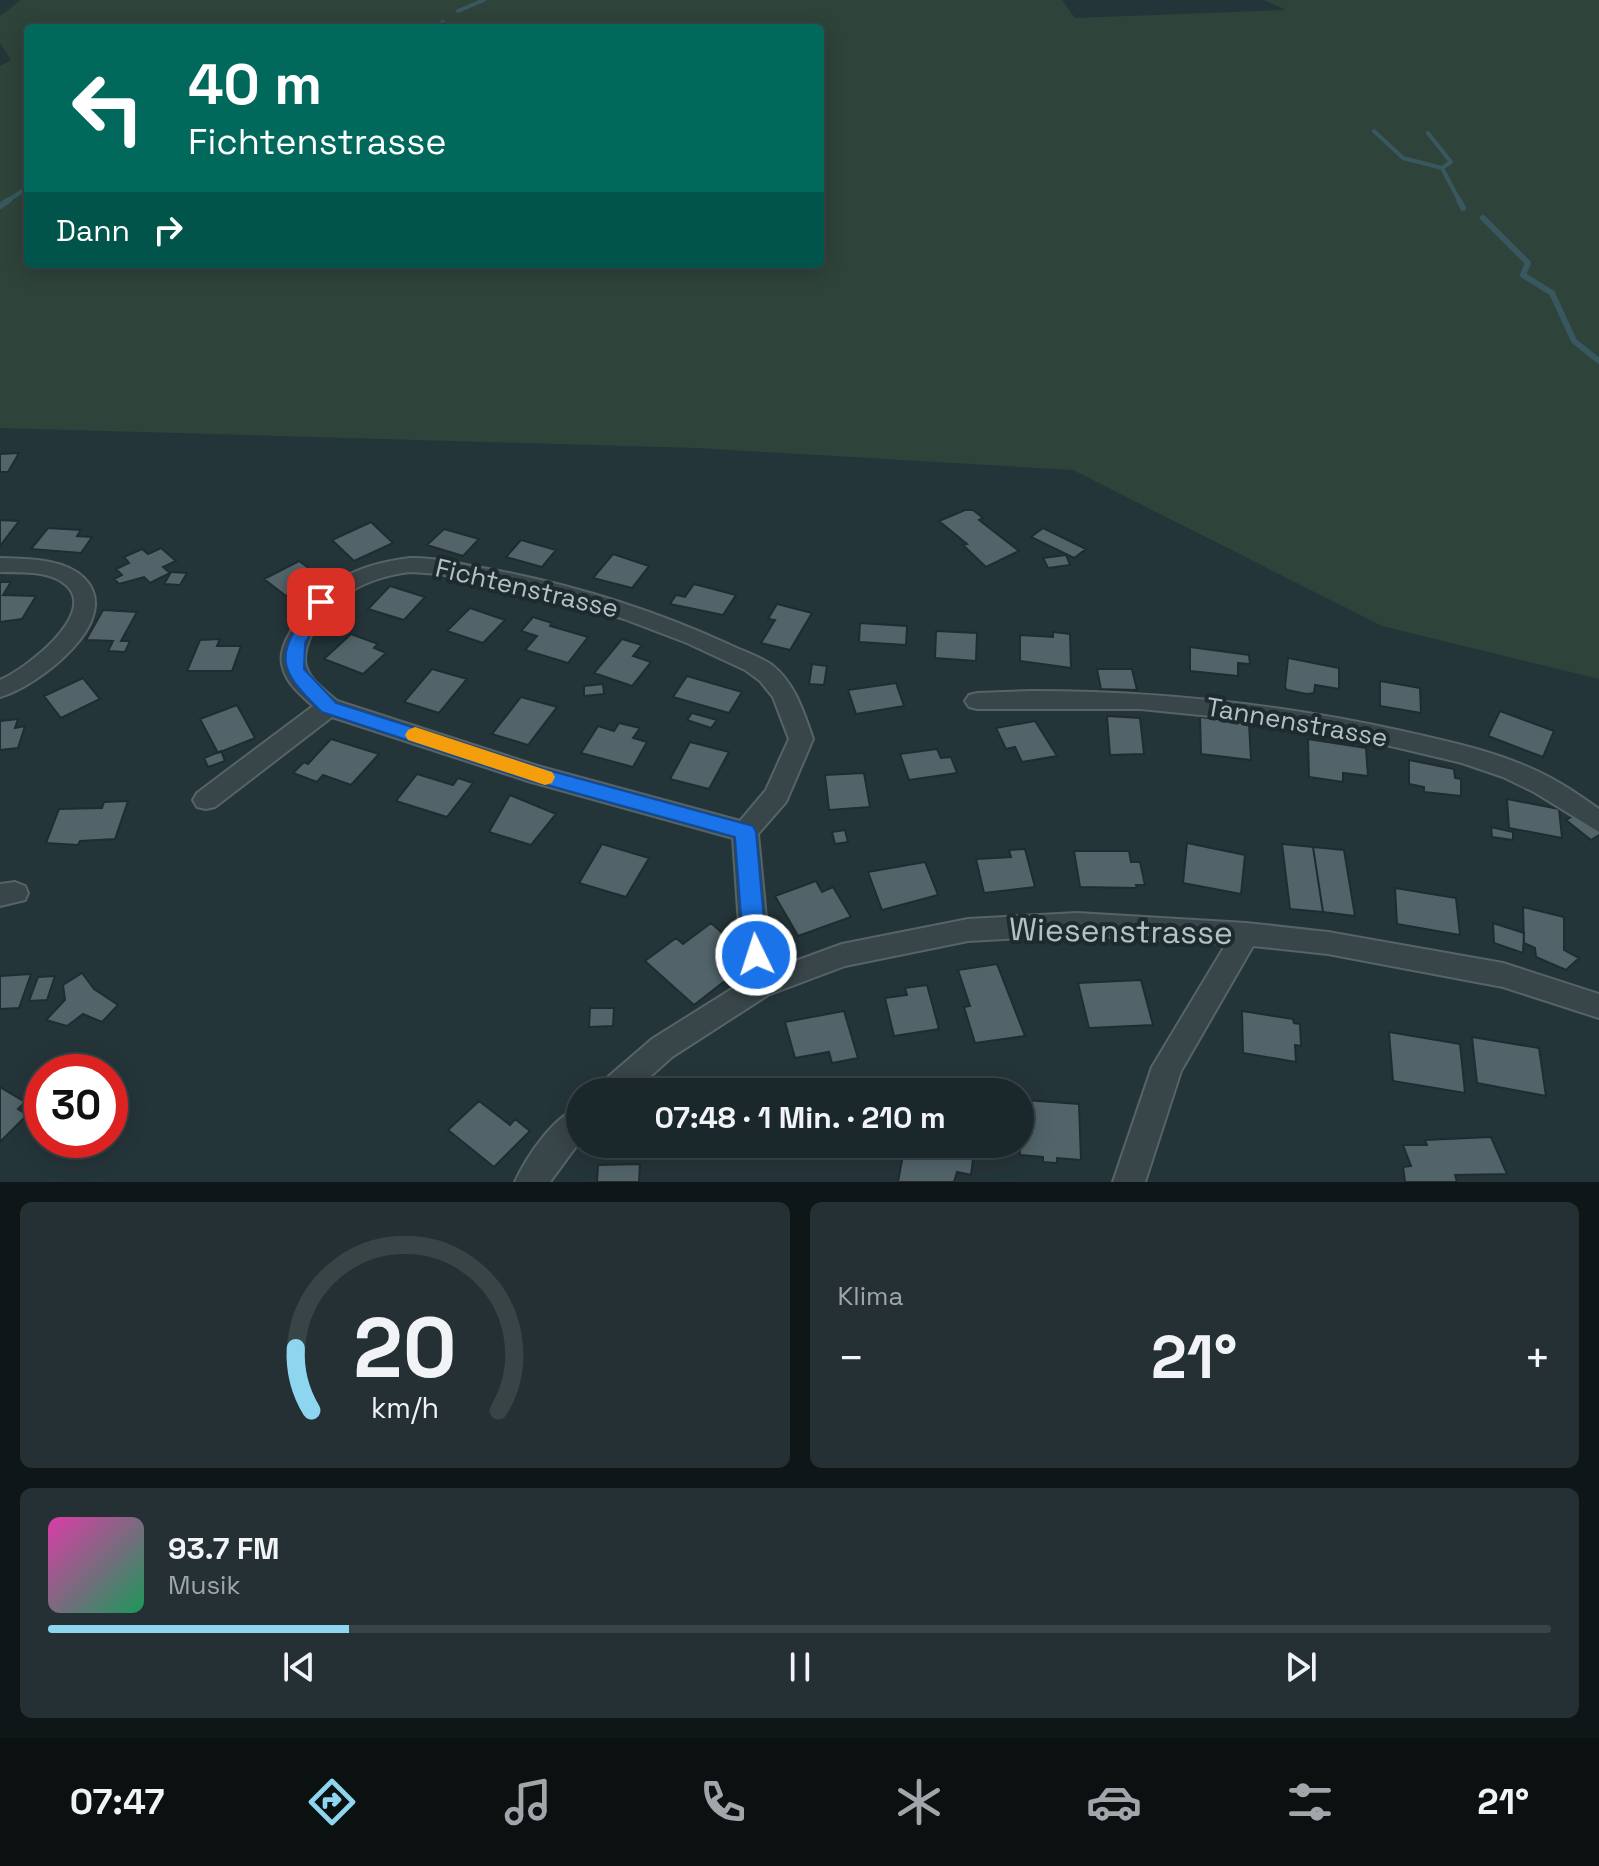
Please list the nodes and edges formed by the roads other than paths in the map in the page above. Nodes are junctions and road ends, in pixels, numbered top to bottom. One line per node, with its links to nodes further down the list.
1 (0, 565): 2 (street)
2 (0, 689)
3 (977, 701): 6 (street, Tannenstrasse)
4 (329, 707): 5 (street); 7 (street, Fichtenstrasse); 7 (street, Fichtenstrasse)
5 (206, 800)
6 (1599, 822)
7 (745, 832): 9 (street)
8 (1246, 934): 9 (street, Wiesenstrasse); 10 (street, Wiesenstrasse); 14 (street)
9 (758, 987): 11 (street, Wiesenstrasse)
10 (1599, 1006)
11 (628, 1078)
12 (566, 1135): 13 (street)
13 (531, 1182)
14 (1129, 1182)

